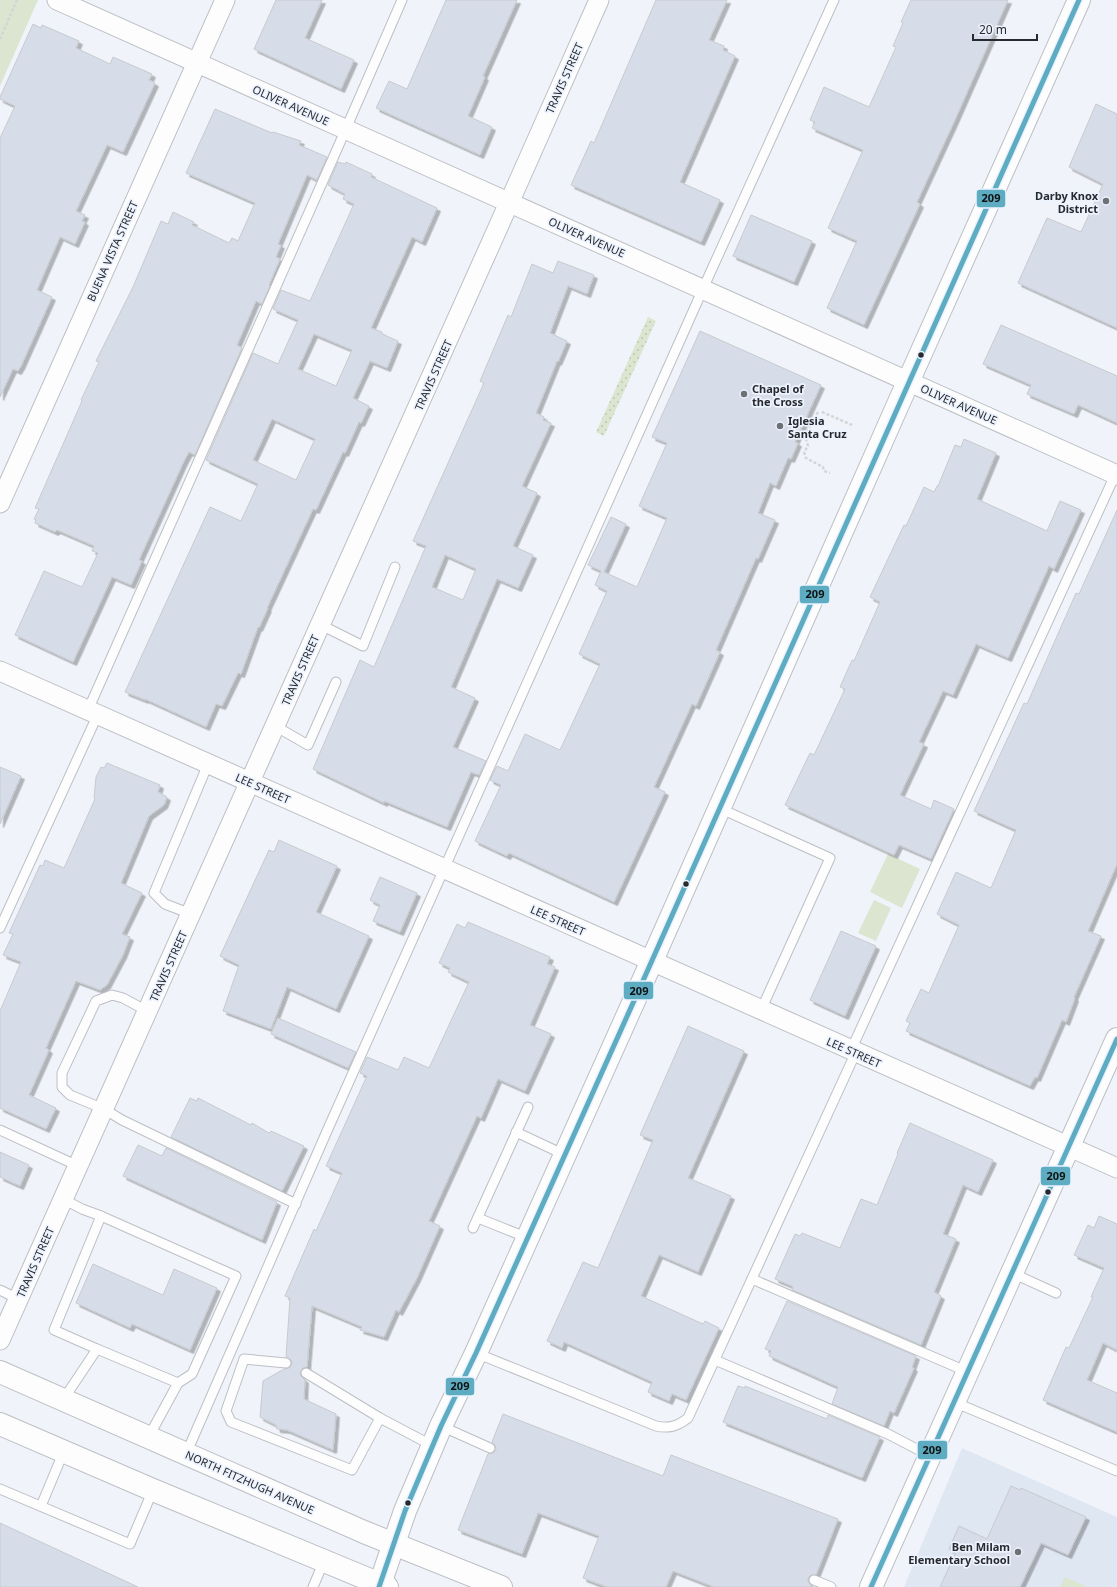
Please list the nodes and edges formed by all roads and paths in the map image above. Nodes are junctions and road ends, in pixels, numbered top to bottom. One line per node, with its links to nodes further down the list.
1 (17, 0): 8 (path)
2 (57, 0): 9 (street, OLIVER AVENUE)
3 (225, 0): 9 (street, BUENA VISTA STREET)
4 (402, 0): 10 (lane)
5 (599, 0): 11 (street, TRAVIS STREET)
6 (834, 0): 12 (lane)
7 (1079, 0): 13 (street)
8 (0, 39)
9 (197, 63): 10 (street, OLIVER AVENUE); 19 (street, BUENA VISTA STREET)
10 (346, 129): 11 (street, OLIVER AVENUE); 24 (lane)
11 (510, 202): 12 (street, OLIVER AVENUE); 21 (street, TRAVIS STREET)
12 (703, 289): 13 (street, OLIVER AVENUE); 29 (lane)
13 (908, 381): 18 (street, OLIVER AVENUE); 28 (street)
14 (818, 412): 17 (path)
15 (822, 412): 16 (path)
16 (852, 425)
17 (830, 473)
18 (1117, 473): 36 (lane)
19 (0, 503)
20 (395, 567): 21 (lane)
21 (321, 625): 25 (street, TRAVIS STREET)
22 (0, 671): 24 (street, LEE STREET)
23 (336, 682): 25 (lane)
24 (93, 712): 26 (street, LEE STREET); 31 (lane)
25 (275, 726): 27 (street, TRAVIS STREET)
26 (208, 764): 27 (street, LEE STREET); 30 (lane)
27 (250, 782): 29 (street, LEE STREET); 30 (street, TRAVIS STREET)
28 (719, 808): 32 (street); 33 (lane)
29 (445, 869): 32 (street, LEE STREET); 47 (lane)
30 (191, 914): 34 (street, TRAVIS STREET)
31 (0, 928)
32 (651, 961): 33 (street, LEE STREET); 43 (street)
33 (761, 1010): 36 (street, LEE STREET)
34 (147, 1012): 39 (street, TRAVIS STREET); 39 (lane)
35 (1117, 1039): 37 (street)
36 (854, 1051): 42 (street, LEE STREET); 53 (lane)
37 (1113, 1061): 42 (street)
38 (528, 1107): 41 (lane)
39 (104, 1109): 44 (street, TRAVIS STREET); 47 (lane)
40 (0, 1130): 44 (lane)
41 (516, 1132): 43 (lane); 49 (lane)
42 (1068, 1147): 45 (street, LEE STREET); 52 (street)
43 (565, 1155): 51 (street)
44 (78, 1166): 46 (street, TRAVIS STREET)
45 (1117, 1168)
46 (63, 1199): 48 (lane); 56 (street, TRAVIS STREET)
47 (296, 1204): 74 (lane)
48 (101, 1216): 58 (lane); 65 (lane)
49 (478, 1218): 50 (lane); 51 (lane)
50 (473, 1228)
51 (528, 1238): 59 (street)
52 (1012, 1273): 55 (lane); 63 (street)
53 (752, 1279): 60 (lane); 63 (lane)
54 (0, 1290): 56 (lane)
55 (1056, 1293)
56 (18, 1299): 57 (street, TRAVIS STREET)
57 (0, 1340)
58 (97, 1349): 65 (lane); 66 (lane)
59 (476, 1353): 60 (lane); 70 (street)
60 (715, 1360): 75 (lane)
61 (286, 1363): 68 (lane)
62 (0, 1372): 66 (street, NORTH FITZHUGH AVENUE)
63 (968, 1372): 67 (street)
64 (306, 1373): 68 (lane)
65 (178, 1383): 71 (lane)
66 (63, 1400): 71 (street, NORTH FITZHUGH AVENUE)
67 (954, 1402): 75 (street); 76 (lane)
68 (380, 1418): 70 (lane)
69 (0, 1424): 73 (street)
70 (437, 1436): 72 (lane); 80 (street)
71 (148, 1438): 74 (street, NORTH FITZHUGH AVENUE)
72 (490, 1448)
73 (64, 1451): 78 (street); 79 (lane)
74 (186, 1454): 80 (street, NORTH FITZHUGH AVENUE)
75 (930, 1456): 87 (street)
76 (1117, 1470)
77 (0, 1489): 79 (lane)
78 (153, 1490): 79 (lane); 81 (street)
79 (41, 1506)
80 (394, 1544): 83 (street); 85 (street, NORTH FITZHUGH AVENUE)
81 (324, 1561): 83 (street); 84 (lane)
82 (814, 1580): 86 (lane)
83 (382, 1586)
84 (313, 1587)
85 (501, 1587)
86 (831, 1587)
87 (871, 1587)

